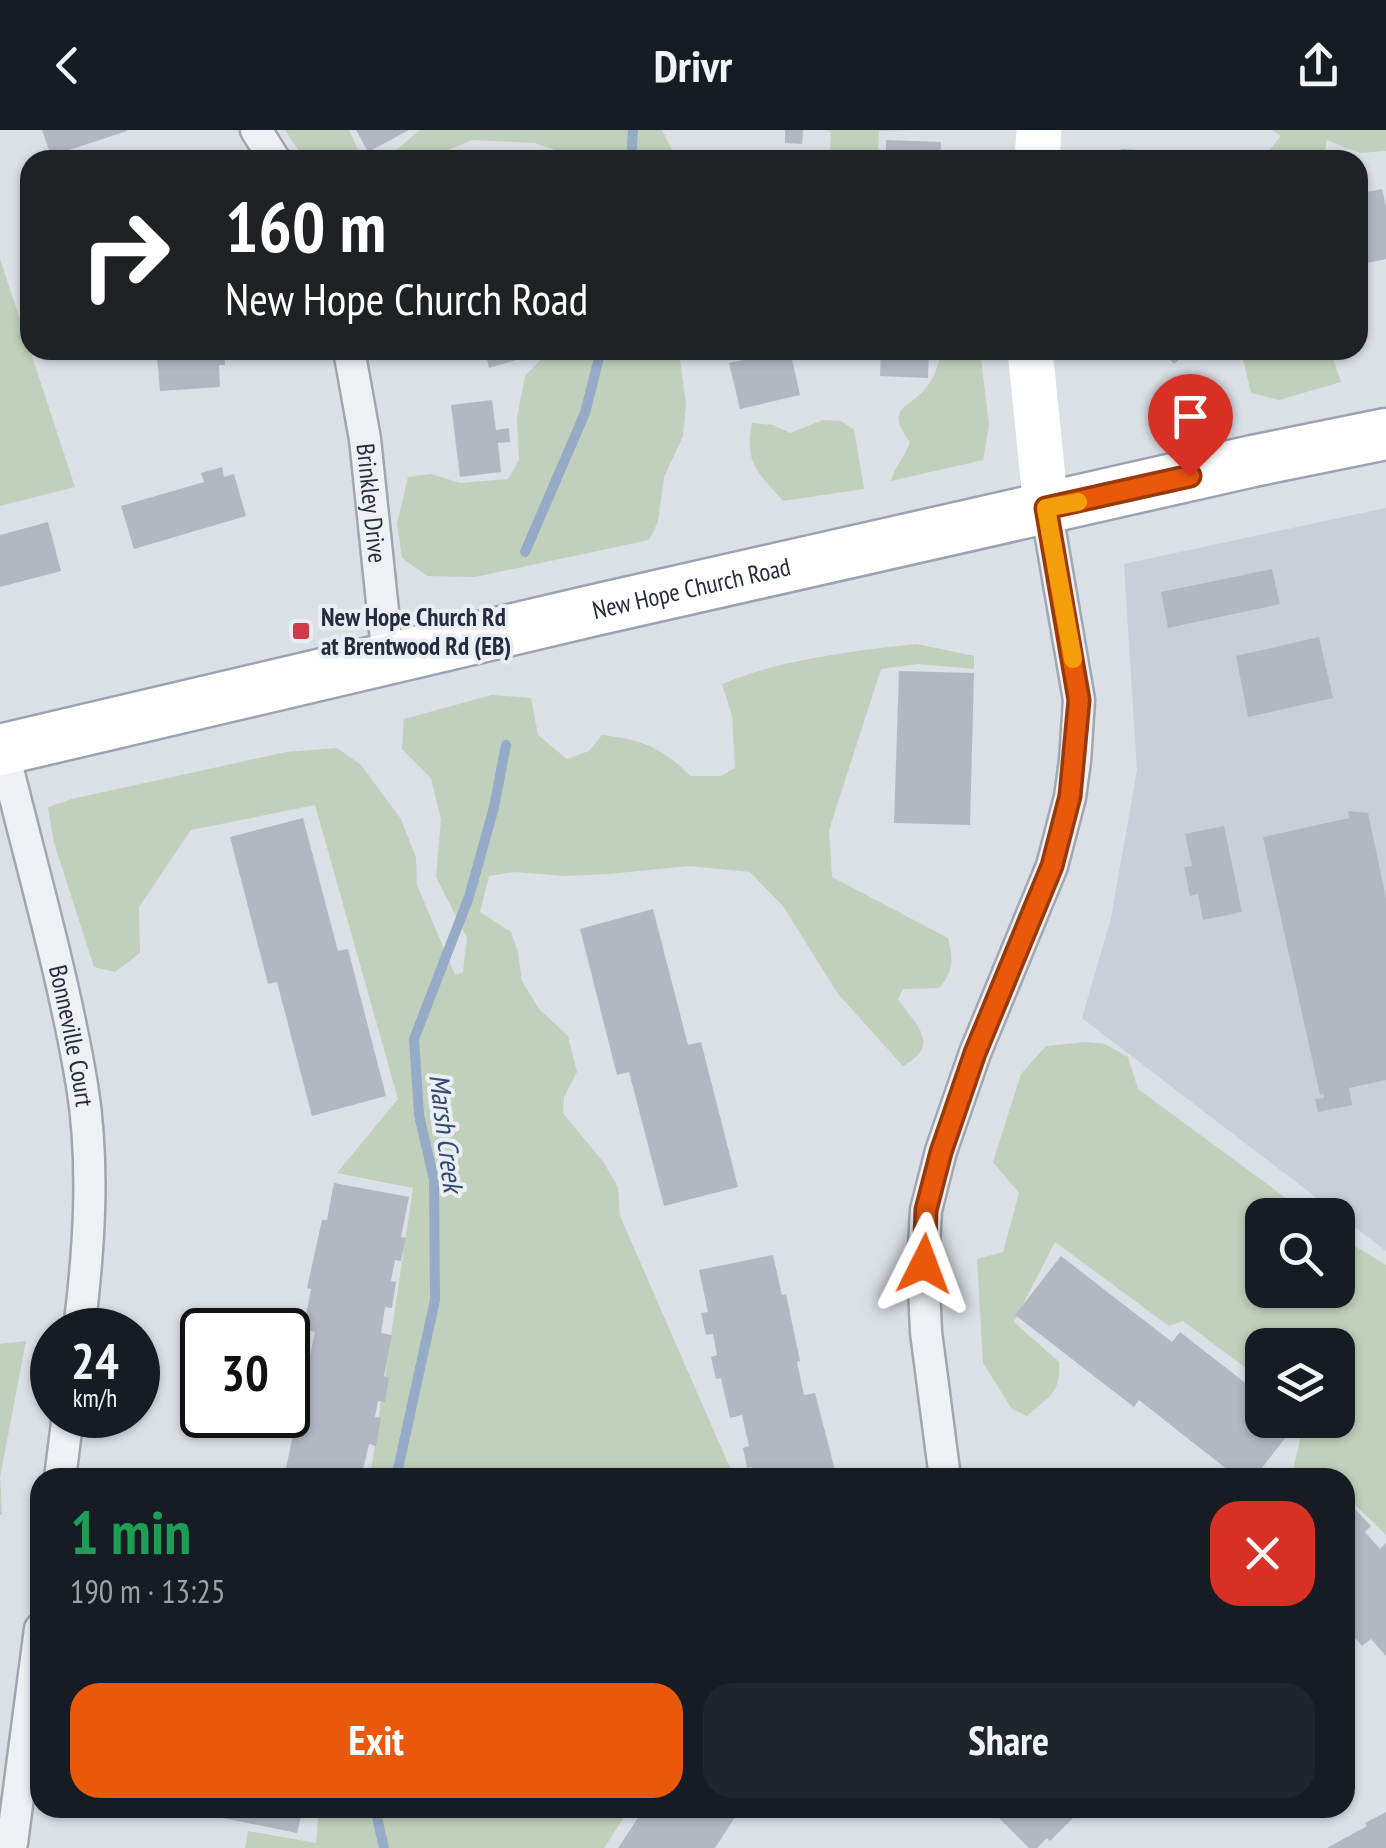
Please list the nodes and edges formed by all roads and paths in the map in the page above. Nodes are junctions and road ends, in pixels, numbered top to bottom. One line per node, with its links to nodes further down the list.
1 (351, 360): 5 (street, Brinkley Drive)
2 (1031, 360): 4 (street)
3 (1386, 434): 4 (main road, New Hope Church Road)
4 (1046, 508): 5 (main road, New Hope Church Road); 10 (street)
5 (388, 659): 6 (main road, New Hope Church Road)
6 (1, 750): 7 (street, Bonneville Court)
7 (81, 1308)
8 (65, 1438): 9 (street)
9 (61, 1468)
10 (945, 1468)
11 (30, 1705): 12 (street)
12 (12, 1843)

